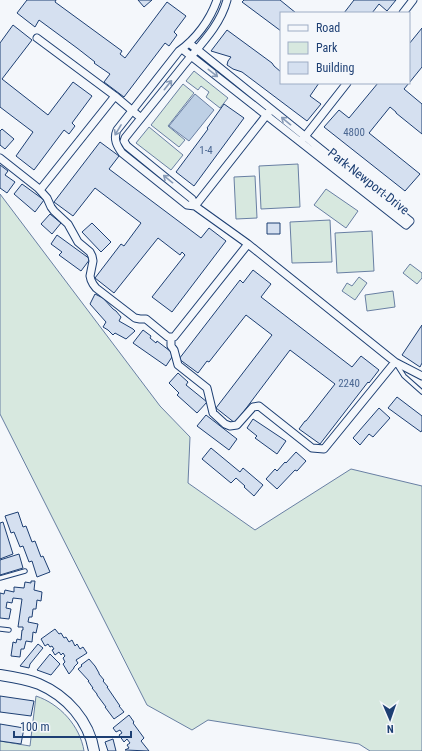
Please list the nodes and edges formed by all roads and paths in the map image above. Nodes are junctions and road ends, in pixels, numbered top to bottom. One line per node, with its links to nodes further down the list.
1 (217, 0): 6 (street)
2 (227, 0): 8 (street)
3 (413, 0): 4 (street)
4 (404, 12)
5 (37, 38): 11 (street)
6 (189, 43): 7 (street); 8 (street, Park Newport Drive)
7 (182, 49): 9 (street, Park Newport Drive); 13 (street)
8 (196, 50): 9 (street); 12 (street, Park Newport Drive)
9 (191, 56): 14 (street, Park Newport Drive, one-way to 14); 15 (street, one-way to 9)
10 (346, 84): 16 (street)
11 (115, 96): 13 (street); 21 (street)
12 (271, 109): 14 (street); 16 (street, Park Newport Drive, one-way to 12)
13 (132, 111): 15 (street); 18 (street, one-way to 18)
14 (266, 115): 19 (street, Park Newport Drive); 22 (street)
15 (141, 118): 17 (street)
16 (305, 136): 19 (street); 19 (street, Park Newport Drive)
17 (124, 141): 18 (street); 22 (street, one-way to 17)
18 (116, 142): 22 (street)
19 (301, 143)
20 (0, 158): 21 (street)
21 (40, 190): 24 (street)
22 (195, 206): 23 (street)
23 (248, 244): 24 (street); 25 (street)
24 (171, 337): 25 (street)
25 (395, 362): 26 (street); 27 (lane)
26 (422, 376)
27 (422, 392)
28 (25, 571): 29 (lane)
29 (0, 578)
30 (0, 629): 31 (lane)
31 (9, 630)
32 (0, 676): 33 (street)
33 (94, 751)

